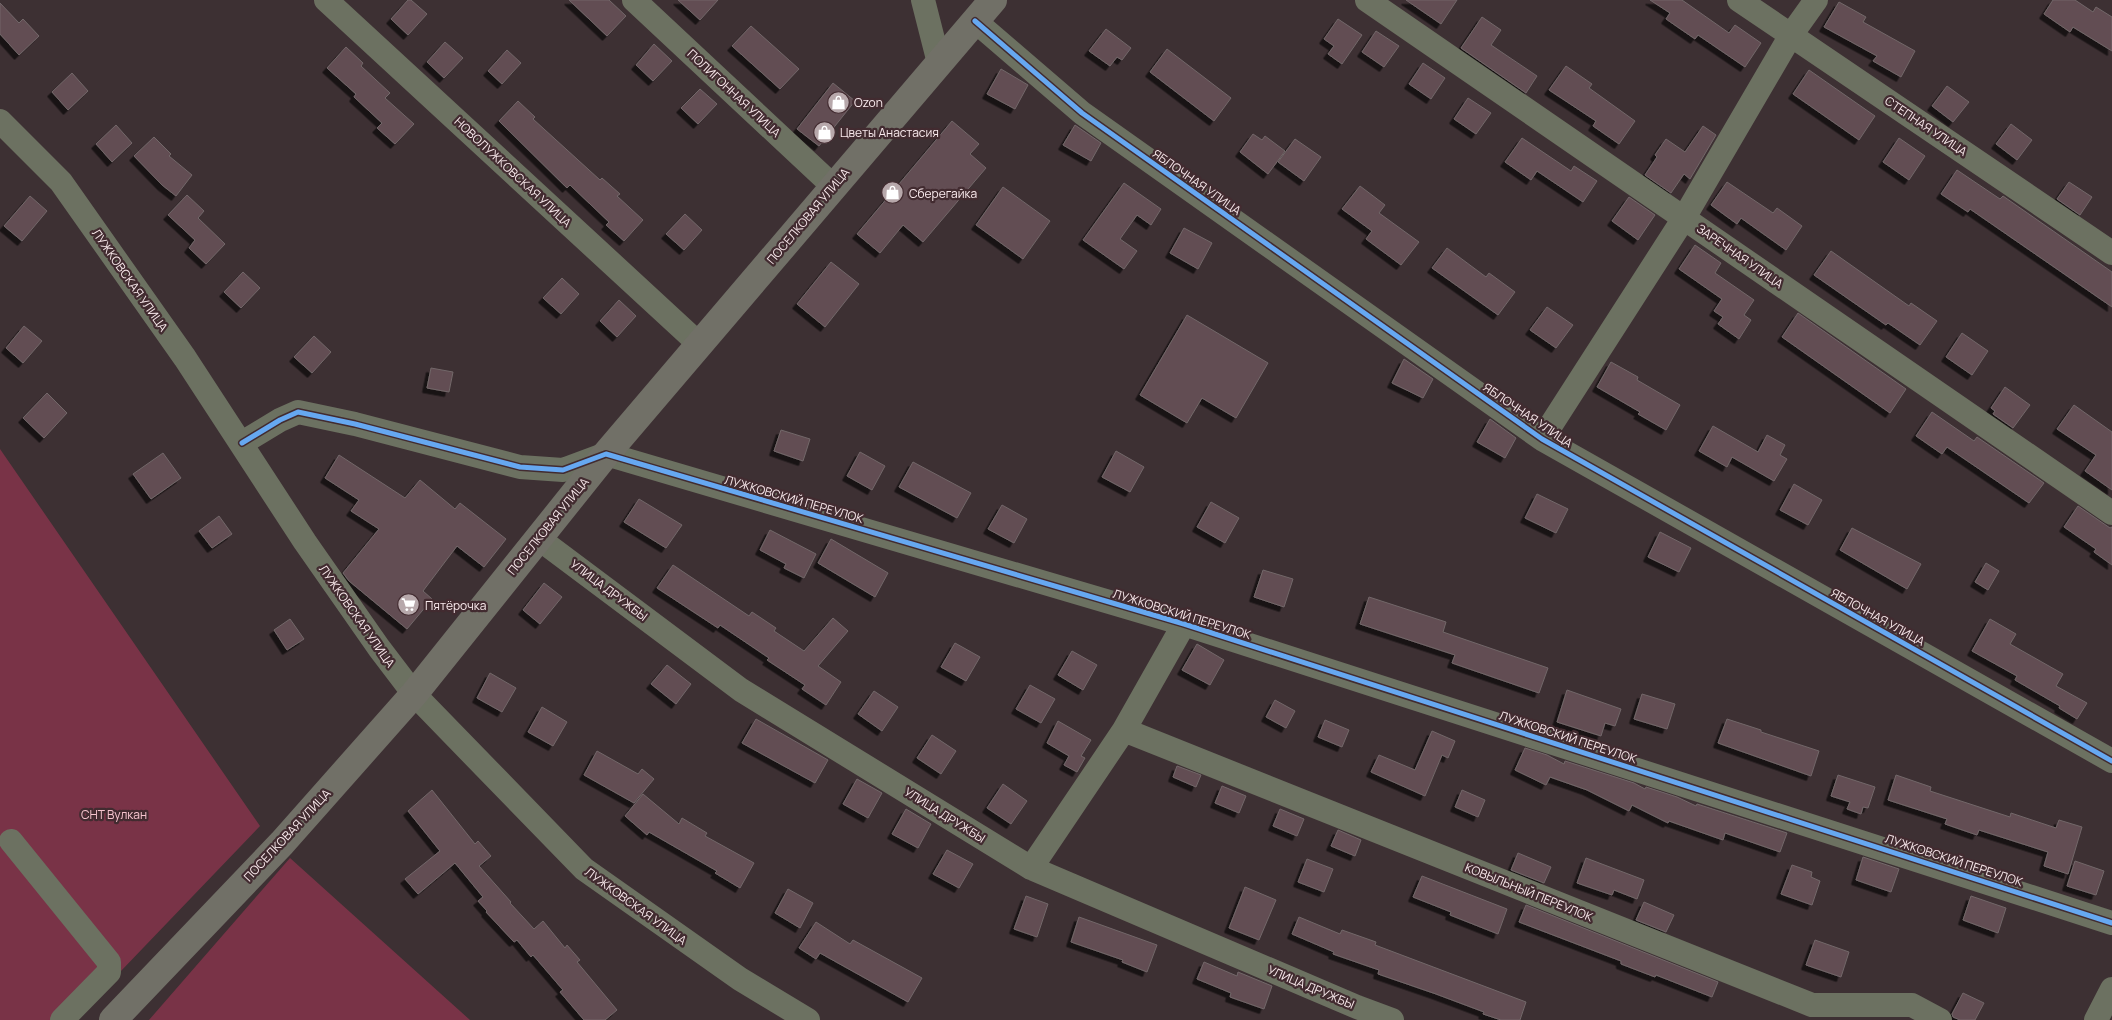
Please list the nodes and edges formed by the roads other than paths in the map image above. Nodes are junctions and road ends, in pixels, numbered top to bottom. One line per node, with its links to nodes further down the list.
1 (326, 0): 15 (street, НОВОЛУЖКОВСКАЯ УЛИЦА)
2 (634, 0): 12 (street, ПОЛИГОННАЯ УЛИЦА)
3 (923, 0): 10 (street)
4 (992, 0): 8 (highway, ПОСЕЛКОВАЯ УЛИЦА)
5 (1367, 0): 13 (street, ЗАРЕЧНАЯ УЛИЦА)
6 (1739, 0): 9 (street, СТЕПНАЯ УЛИЦА)
7 (1816, 0): 9 (street)
8 (975, 21): 10 (highway, ПОСЕЛКОВАЯ УЛИЦА); 16 (street, ЯБЛОЧНАЯ УЛИЦА)
9 (1792, 35): 13 (street); 14 (street, СТЕПНАЯ УЛИЦА)
10 (939, 63): 12 (highway, ПОСЕЛКОВАЯ УЛИЦА)
11 (0, 121): 17 (street, ЛУЖКОВСКАЯ УЛИЦА)
12 (833, 186): 15 (highway, ПОСЕЛКОВАЯ УЛИЦА)
13 (1684, 218): 16 (street); 19 (street, ЗАРЕЧНАЯ УЛИЦА)
14 (2112, 253)
15 (700, 344): 18 (highway, ПОСЕЛКОВАЯ УЛИЦА)
16 (1542, 439): 24 (street, ЯБЛОЧНАЯ УЛИЦА)
17 (242, 443): 18 (street); 22 (street, ЛУЖКОВСКАЯ УЛИЦА)
18 (606, 454): 20 (highway, ПОСЕЛКОВАЯ УЛИЦА); 21 (street, ЛУЖКОВСКИЙ ПЕРЕУЛОК)
19 (2112, 513)
20 (538, 538): 22 (highway, ПОСЕЛКОВАЯ УЛИЦА); 26 (street, УЛИЦА ДРУЖБЫ)
21 (1184, 624): 23 (street); 27 (street, ЛУЖКОВСКИЙ ПЕРЕУЛОК)
22 (414, 694): 30 (highway, ПОСЕЛКОВАЯ УЛИЦА); 31 (street, ЛУЖКОВСКАЯ УЛИЦА)
23 (1124, 730): 26 (street); 33 (street, КОВЫЛЬНЫЙ ПЕРЕУЛОК)
24 (2112, 761)
25 (11, 841): 29 (street)
26 (1031, 868): 32 (street, УЛИЦА ДРУЖБЫ)
27 (2112, 923)
28 (2112, 989): 34 (street)
29 (62, 1020)
30 (113, 1020)
31 (808, 1020)
32 (1392, 1020)
33 (1940, 1020)
34 (2096, 1020)

